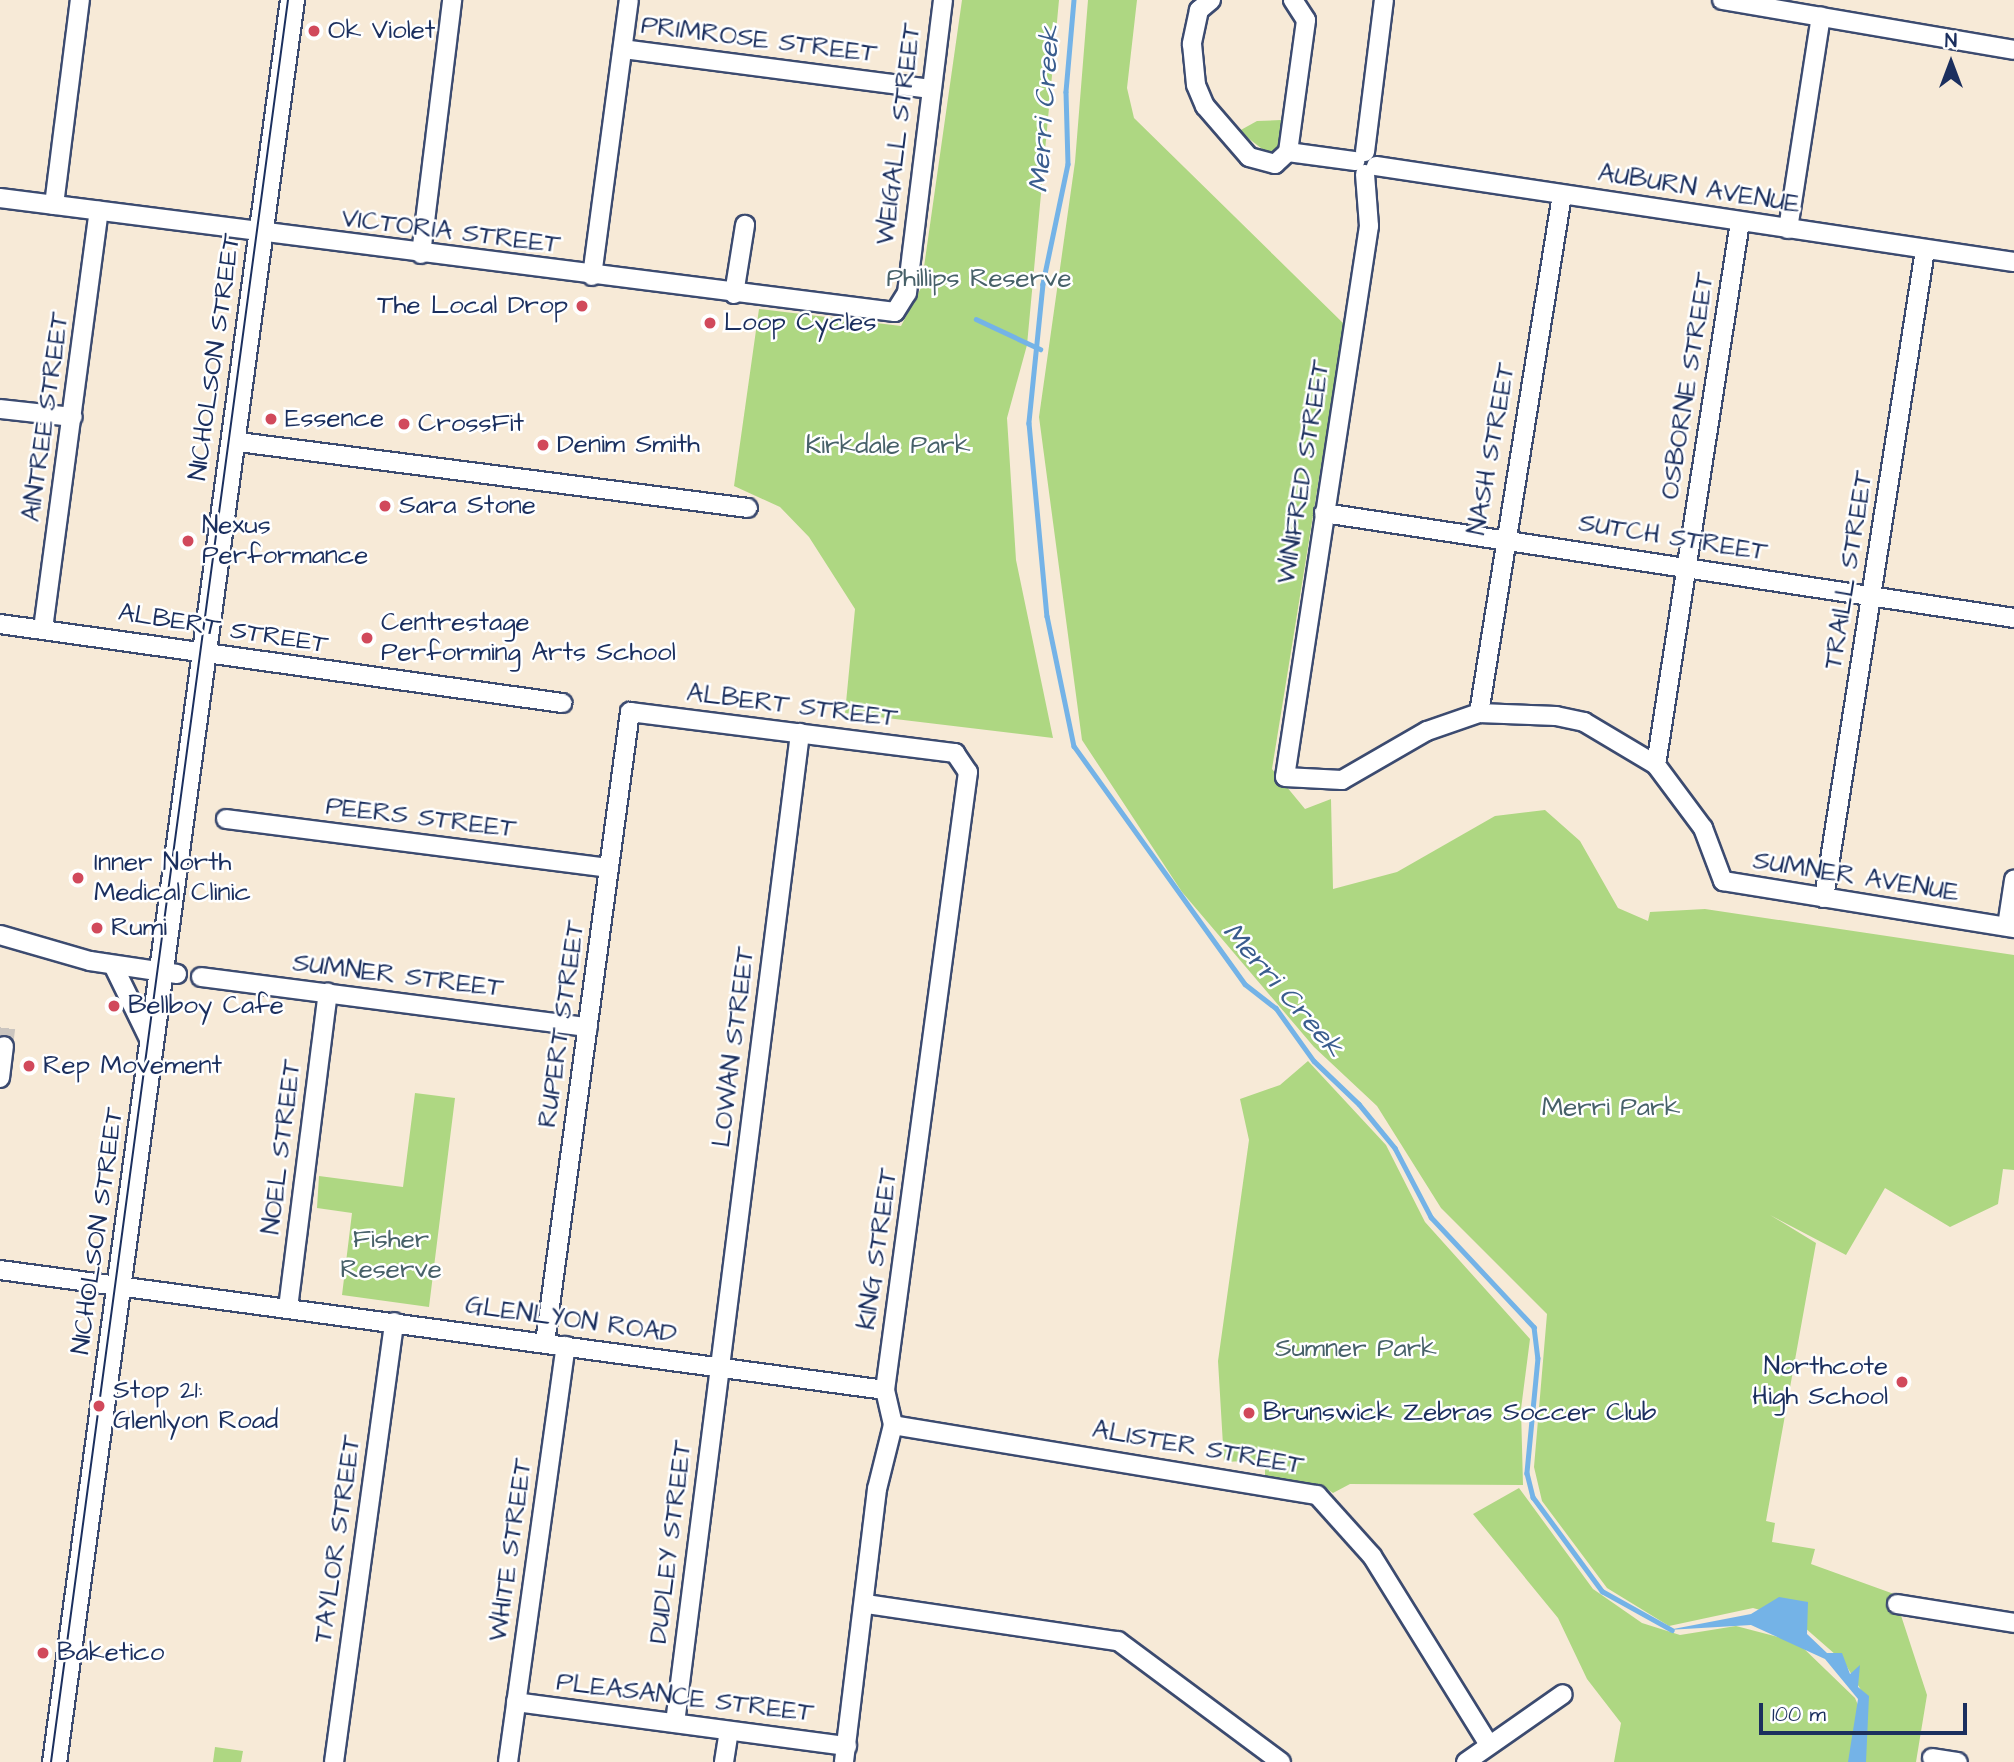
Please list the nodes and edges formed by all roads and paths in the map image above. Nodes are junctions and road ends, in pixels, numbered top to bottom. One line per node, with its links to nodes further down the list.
1 (80, 0): 18 (street)
2 (292, 0): 23 (main road, NICHOLSON STREET)
3 (452, 0): 25 (street)
4 (629, 0): 11 (street)
5 (943, 0): 13 (street, WEIGALL STREET)
6 (1211, 0): 14 (street)
7 (1293, 0): 14 (street)
8 (1384, 0): 15 (street, WINIFRED STREET)
9 (1722, 0): 10 (street)
10 (1821, 17): 12 (street); 22 (street)
11 (623, 49): 13 (street, PRIMROSE STREET); 27 (street)
12 (2014, 50)
13 (930, 89): 29 (street, WEIGALL STREET)
14 (1287, 152): 15 (street, AUBURN AVENUE)
15 (1365, 163): 16 (street, AUBURN AVENUE); 34 (street, WINIFRED STREET)
16 (1562, 195): 20 (street, AUBURN AVENUE); 35 (street, NASH STREET)
17 (0, 198): 18 (street, VICTORIA STREET)
18 (54, 205): 19 (street, VICTORIA STREET)
19 (99, 211): 23 (street, VICTORIA STREET); 31 (street, AINTREE STREET)
20 (1740, 222): 22 (street, AUBURN AVENUE); 36 (street, OSBORNE STREET)
21 (745, 225): 28 (street)
22 (1788, 229): 24 (street, AUBURN AVENUE)
23 (260, 233): 25 (street, VICTORIA STREET); 32 (main road, NICHOLSON STREET)
24 (1925, 250): 26 (street, AUBURN AVENUE); 37 (street, TRAILL STREET)
25 (418, 254): 27 (street, VICTORIA STREET)
26 (2014, 262)
27 (592, 276): 28 (street, VICTORIA STREET)
28 (734, 294): 29 (street, VICTORIA STREET)
29 (895, 312)
30 (0, 409): 31 (street)
31 (73, 417): 40 (street, AINTREE STREET)
32 (231, 441): 33 (street); 41 (main road, NICHOLSON STREET)
33 (748, 508)
34 (1324, 513): 35 (street, SUTCH STREET); 48 (street, WINIFRED STREET)
35 (1503, 539): 36 (street, SUTCH STREET); 44 (street, NASH STREET)
36 (1687, 566): 37 (street, SUTCH STREET); 47 (street, OSBORNE STREET)
37 (1871, 596): 38 (street, SUTCH STREET); 52 (street, TRAILL STREET)
38 (2014, 618)
39 (0, 624): 40 (street, ALBERT STREET)
40 (43, 629): 41 (street, ALBERT STREET)
41 (203, 653): 42 (street, ALBERT STREET); 56 (main road, NICHOLSON STREET)
42 (562, 703)
43 (630, 712): 45 (street, ALBERT STREET); 50 (street, RUPERT STREET)
44 (1479, 713): 47 (street, SUMNER AVENUE); 48 (street, SUMNER AVENUE)
45 (800, 733): 46 (street, ALBERT STREET); 69 (street, LOWAN STREET)
46 (947, 751): 70 (street, KING STREET)
47 (1656, 765): 52 (street, SUMNER AVENUE)
48 (1285, 777)
49 (226, 819): 50 (street, PEERS STREET)
50 (609, 868): 59 (street, RUPERT STREET)
51 (2014, 880): 53 (street)
52 (1824, 898): 53 (street, SUMNER AVENUE)
53 (2011, 927)
54 (0, 935): 55 (street)
55 (113, 965): 56 (street); 60 (street)
56 (169, 972): 60 (main road, NICHOLSON STREET)
57 (201, 977): 58 (street, SUMNER STREET)
58 (328, 993): 59 (street, SUMNER STREET); 65 (street, NOEL STREET)
59 (588, 1027): 67 (street, RUPERT STREET)
60 (151, 1043): 64 (main road, NICHOLSON STREET)
61 (4, 1046): 62 (street)
62 (0, 1078)
63 (0, 1270): 64 (street, GLENLYON ROAD)
64 (118, 1287): 65 (street, GLENLYON ROAD); 82 (main road, NICHOLSON STREET)
65 (288, 1308): 66 (street, GLENLYON ROAD)
66 (394, 1322): 67 (street, GLENLYON ROAD); 83 (street, TAYLOR STREET)
67 (545, 1343): 68 (street, GLENLYON ROAD)
68 (566, 1346): 69 (street, GLENLYON ROAD); 76 (street, WHITE STREET)
69 (720, 1367): 70 (street, GLENLYON ROAD); 77 (street, DUDLEY STREET)
70 (886, 1390): 71 (street, KING STREET)
71 (893, 1425): 72 (street, KING STREET); 79 (street, ALISTER STREET)
72 (866, 1604): 80 (street, KING STREET); 86 (street)
73 (1897, 1604): 74 (street)
74 (2014, 1623)
75 (1563, 1694): 79 (street)
76 (516, 1702): 77 (street, PLEASANCE STREET); 84 (street, WHITE STREET)
77 (675, 1723): 78 (street, PLEASANCE STREET)
78 (729, 1731): 80 (street, PLEASANCE STREET); 85 (street)
79 (1489, 1745): 87 (street)
80 (845, 1754)
81 (1932, 1758): 88 (street)
82 (54, 1762)
83 (334, 1762)
84 (508, 1762)
85 (724, 1762)
86 (1281, 1762)
87 (1466, 1762)
88 (1958, 1762)

